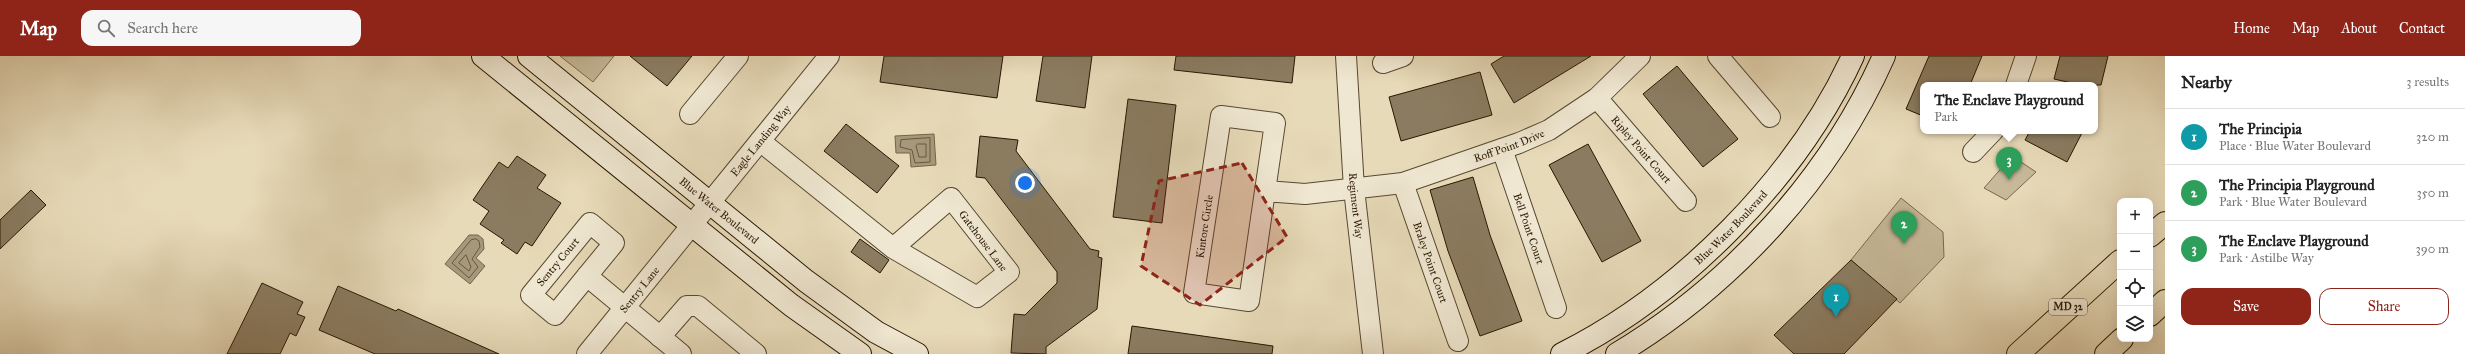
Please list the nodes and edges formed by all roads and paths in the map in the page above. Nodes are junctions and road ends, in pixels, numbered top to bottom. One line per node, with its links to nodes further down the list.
1 (483, 56): 27 (street)
2 (528, 56): 25 (street, Blue Water Boulevard)
3 (738, 56): 15 (street)
4 (829, 56): 18 (street, Eagle Landing Way)
5 (1346, 56): 22 (street, Regiment Way)
6 (1403, 56): 12 (street)
7 (1640, 56): 14 (street, Roff Point Drive)
8 (1718, 56): 16 (street)
9 (1853, 56): 45 (street, Blue Water Boulevard)
10 (1884, 56): 46 (street)
11 (2026, 56): 13 (street)
12 (1383, 63)
13 (2017, 82)
14 (1597, 98): 19 (street, Roff Point Drive); 24 (street, Ripley Point Court)
15 (690, 114)
16 (1770, 117)
17 (1989, 134): 20 (street)
18 (760, 141): 25 (street, Eagle Landing Way); 29 (street, Gatehouse Lane)
19 (1502, 149): 21 (street, Roff Point Drive); 34 (street, Bell Point Court)
20 (1973, 152)
21 (1403, 183): 22 (street, Roff Point Drive); 37 (street, Braley Point Court)
22 (1354, 189): 23 (street); 44 (street, Regiment Way)
23 (1265, 191): 23 (street, Kintore Circle)
24 (1686, 202)
25 (710, 203): 27 (street, Eagle Landing Way); 43 (street, Blue Water Boulevard)
26 (2165, 223): 28 (highway)
27 (692, 225): 33 (street, Sentry Lane); 42 (street)
28 (2152, 234)
29 (893, 248): 29 (street, Gatehouse Lane)
30 (2117, 264): 47 (highway, MD 32)
31 (587, 276): 33 (street)
32 (2165, 301): 35 (highway)
33 (625, 308): 36 (street); 39 (street, Sentry Lane)
34 (1556, 308)
35 (2153, 312)
36 (660, 337): 40 (street); 41 (street)
37 (1458, 341)
38 (2119, 342): 48 (highway)
39 (587, 354)
40 (681, 354)
41 (756, 354)
42 (860, 354)
43 (917, 354)
44 (1373, 354)
45 (1562, 354)
46 (1618, 354)
47 (2018, 354)
48 (2106, 354)

